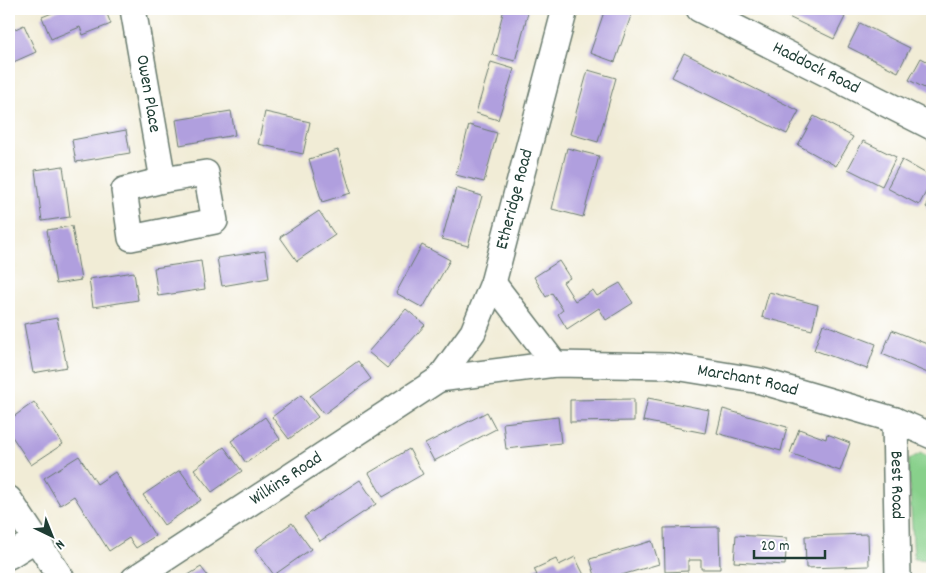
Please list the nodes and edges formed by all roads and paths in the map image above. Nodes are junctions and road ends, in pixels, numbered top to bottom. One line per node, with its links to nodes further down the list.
1 (133, 9): 5 (street, Owen Place)
2 (566, 9): 6 (street, Etheridge Road)
3 (699, 9): 4 (street, Haddock Road)
4 (932, 127)
5 (163, 180)
6 (493, 282): 7 (street); 8 (street, Etheridge Road)
7 (555, 364): 8 (street, Marchant Road); 9 (street, Marchant Road)
8 (439, 378): 15 (street, Wilkins Road)
9 (895, 420): 10 (street, Marchant Road); 16 (street, Best Road)
10 (932, 436)
11 (9, 498): 12 (street)
12 (36, 539): 13 (street); 14 (street)
13 (9, 556)
14 (62, 579)
15 (134, 579)
16 (898, 579)

